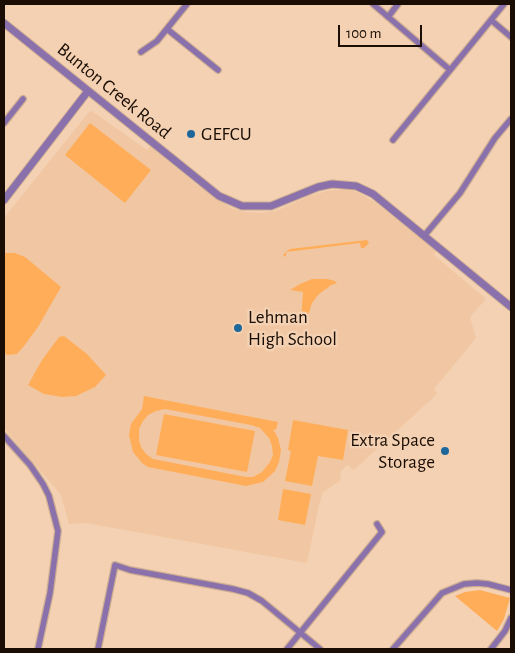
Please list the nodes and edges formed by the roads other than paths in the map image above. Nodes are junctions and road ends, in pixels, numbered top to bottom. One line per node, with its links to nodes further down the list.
1 (187, 4): 8 (street)
2 (372, 4): 5 (street)
3 (398, 4): 5 (street)
4 (504, 4): 6 (street)
5 (388, 17): 11 (street)
6 (491, 20): 9 (street); 11 (street)
7 (4, 23): 13 (street, Bunton Creek Road)
8 (167, 29): 10 (street); 12 (street)
9 (511, 37)
10 (141, 52)
11 (449, 69): 17 (street)
12 (218, 70)
13 (88, 91): 18 (street); 19 (street, Bunton Creek Road)
14 (24, 99): 16 (street)
15 (511, 119): 19 (street)
16 (4, 123)
17 (393, 140)
18 (4, 200)
19 (424, 236): 20 (street, Bunton Creek Road)
20 (511, 307)
21 (4, 436): 26 (street)
22 (377, 524): 25 (street)
23 (511, 590): 30 (street)
24 (511, 618): 31 (street)
25 (300, 633): 27 (street); 28 (street); 29 (street)
26 (38, 649)
27 (98, 649)
28 (286, 649)
29 (320, 649)
30 (394, 649)
31 (492, 649)

